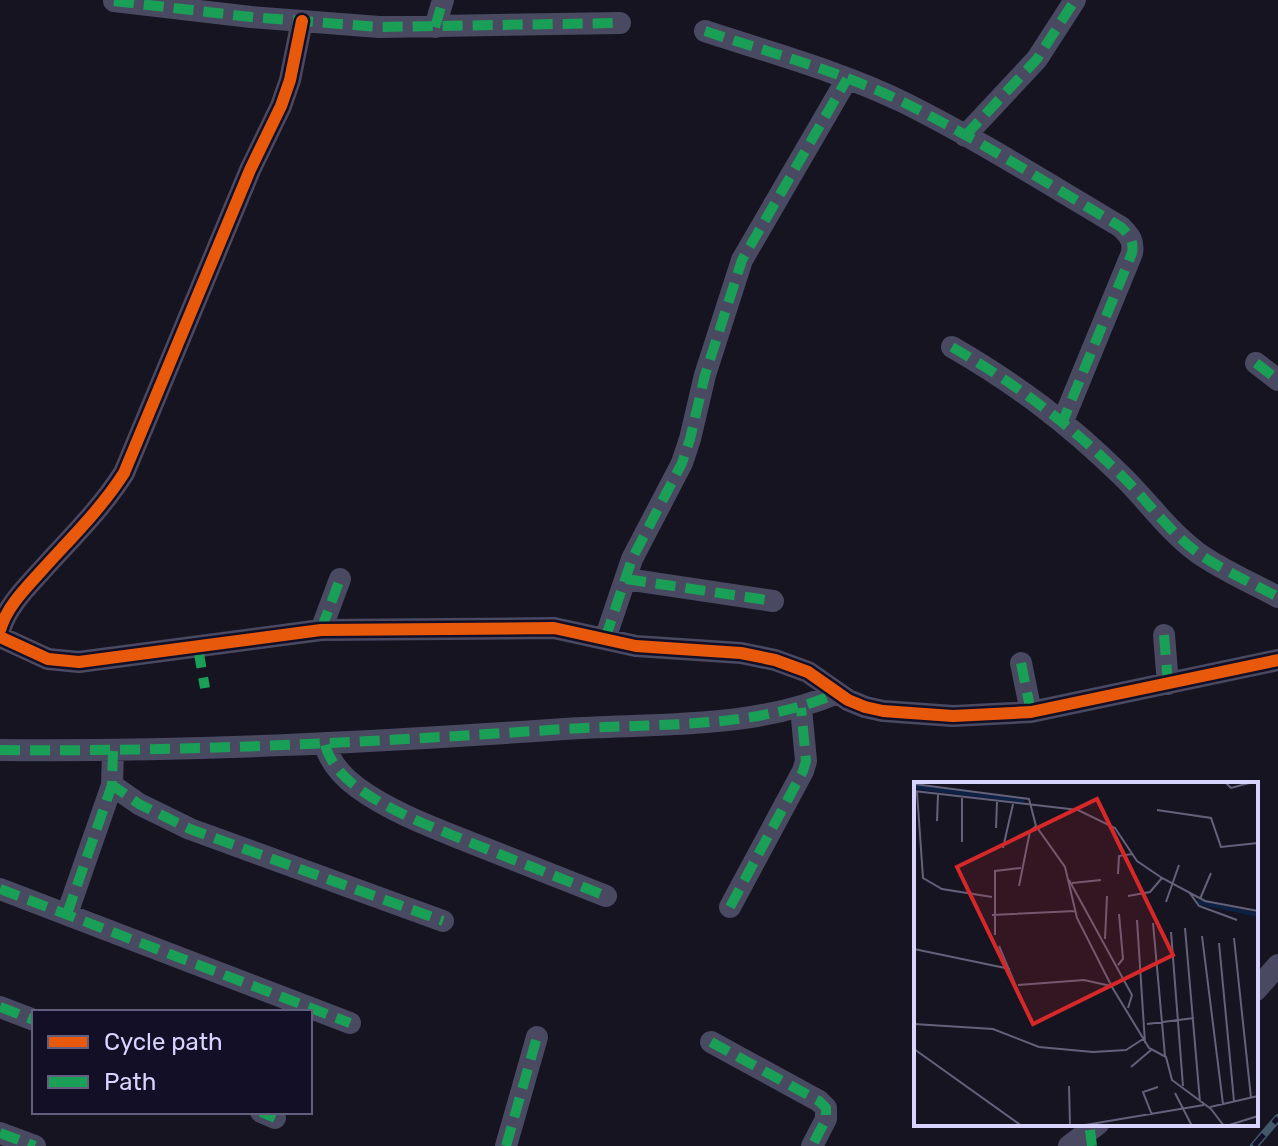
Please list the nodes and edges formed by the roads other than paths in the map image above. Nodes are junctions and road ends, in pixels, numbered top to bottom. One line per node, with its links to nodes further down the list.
1 (443, 0): 6 (street)
2 (1075, 0): 9 (street)
3 (114, 1): 4 (street)
4 (302, 21): 6 (street); 18 (street)
5 (620, 23): 6 (street)
6 (435, 27)
7 (705, 31): 8 (street)
8 (847, 79): 9 (street); 15 (street)
9 (965, 136): 13 (street)
10 (952, 347): 13 (street)
11 (1256, 363): 12 (street)
12 (1278, 380)
13 (1063, 421): 16 (street)
14 (340, 579): 19 (street)
15 (626, 579): 17 (street); 22 (street)
16 (1278, 597)
17 (773, 601)
18 (0, 630)
19 (321, 630): 21 (street); 22 (street)
20 (1164, 635): 25 (street)
21 (0, 637)
22 (605, 639): 26 (street)
23 (1278, 660): 25 (street)
24 (1021, 663): 28 (street)
25 (1168, 684): 28 (street)
26 (838, 693): 27 (street); 28 (street)
27 (801, 708): 29 (street); 35 (street)
28 (1031, 712)
29 (325, 745): 31 (street); 34 (street)
30 (0, 750): 31 (street)
31 (113, 751): 32 (street)
32 (112, 785): 36 (street); 37 (street)
33 (0, 889): 36 (street)
34 (606, 896)
35 (730, 907)
36 (67, 914): 42 (street)
37 (443, 921)
38 (1278, 965): 39 (street)
39 (1258, 988)
40 (0, 1007): 41 (street)
41 (32, 1019)
42 (350, 1023)
43 (537, 1037): 48 (street)
44 (711, 1042): 49 (street)
45 (1095, 1126): 50 (street)
46 (0, 1133): 47 (street)
47 (35, 1146)
48 (506, 1146)
49 (812, 1146)
50 (1069, 1146)

